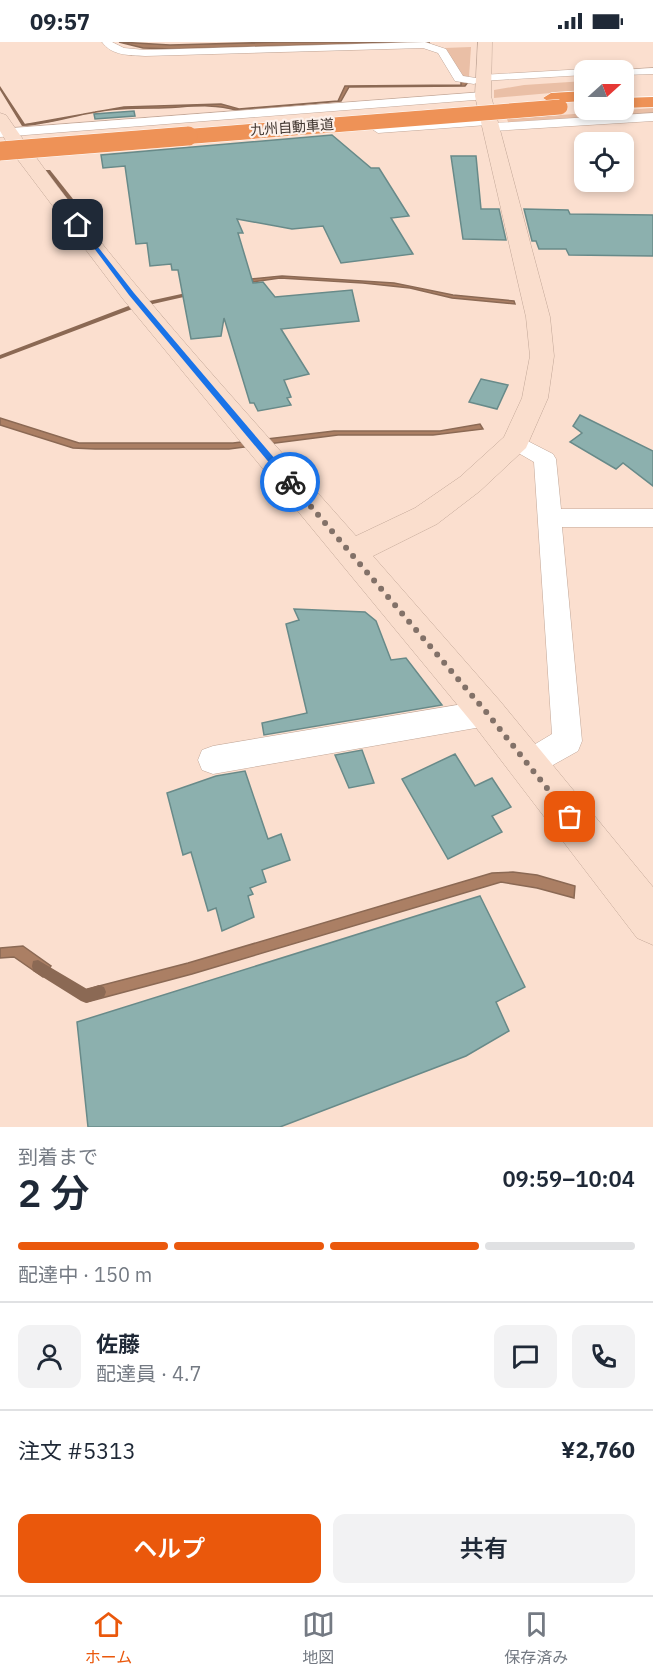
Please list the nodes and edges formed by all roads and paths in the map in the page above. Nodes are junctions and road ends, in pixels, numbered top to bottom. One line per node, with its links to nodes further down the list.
1 (107, 42): 6 (street)
2 (485, 42): 6 (street)
3 (653, 70): 4 (street)
4 (634, 71)
5 (574, 73): 6 (street)
6 (480, 85): 15 (street); 16 (street)
7 (653, 92): 8 (highway)
8 (634, 93)
9 (574, 99): 11 (highway, 九州自動車道)
10 (653, 102): 12 (highway)
11 (555, 103): 13 (highway, 九州自動車道); 16 (highway, 九州自動車道, bridge)
12 (634, 103)
13 (574, 105)
14 (653, 117): 15 (street)
15 (492, 124): 16 (street); 17 (street)
16 (5, 141): 20 (street)
17 (516, 442): 18 (street); 20 (street)
18 (550, 518): 19 (street); 23 (street)
19 (653, 518)
20 (350, 553): 21 (street)
21 (487, 713): 22 (street); 23 (street)
22 (213, 760)
23 (528, 765): 24 (street)
24 (653, 922)

